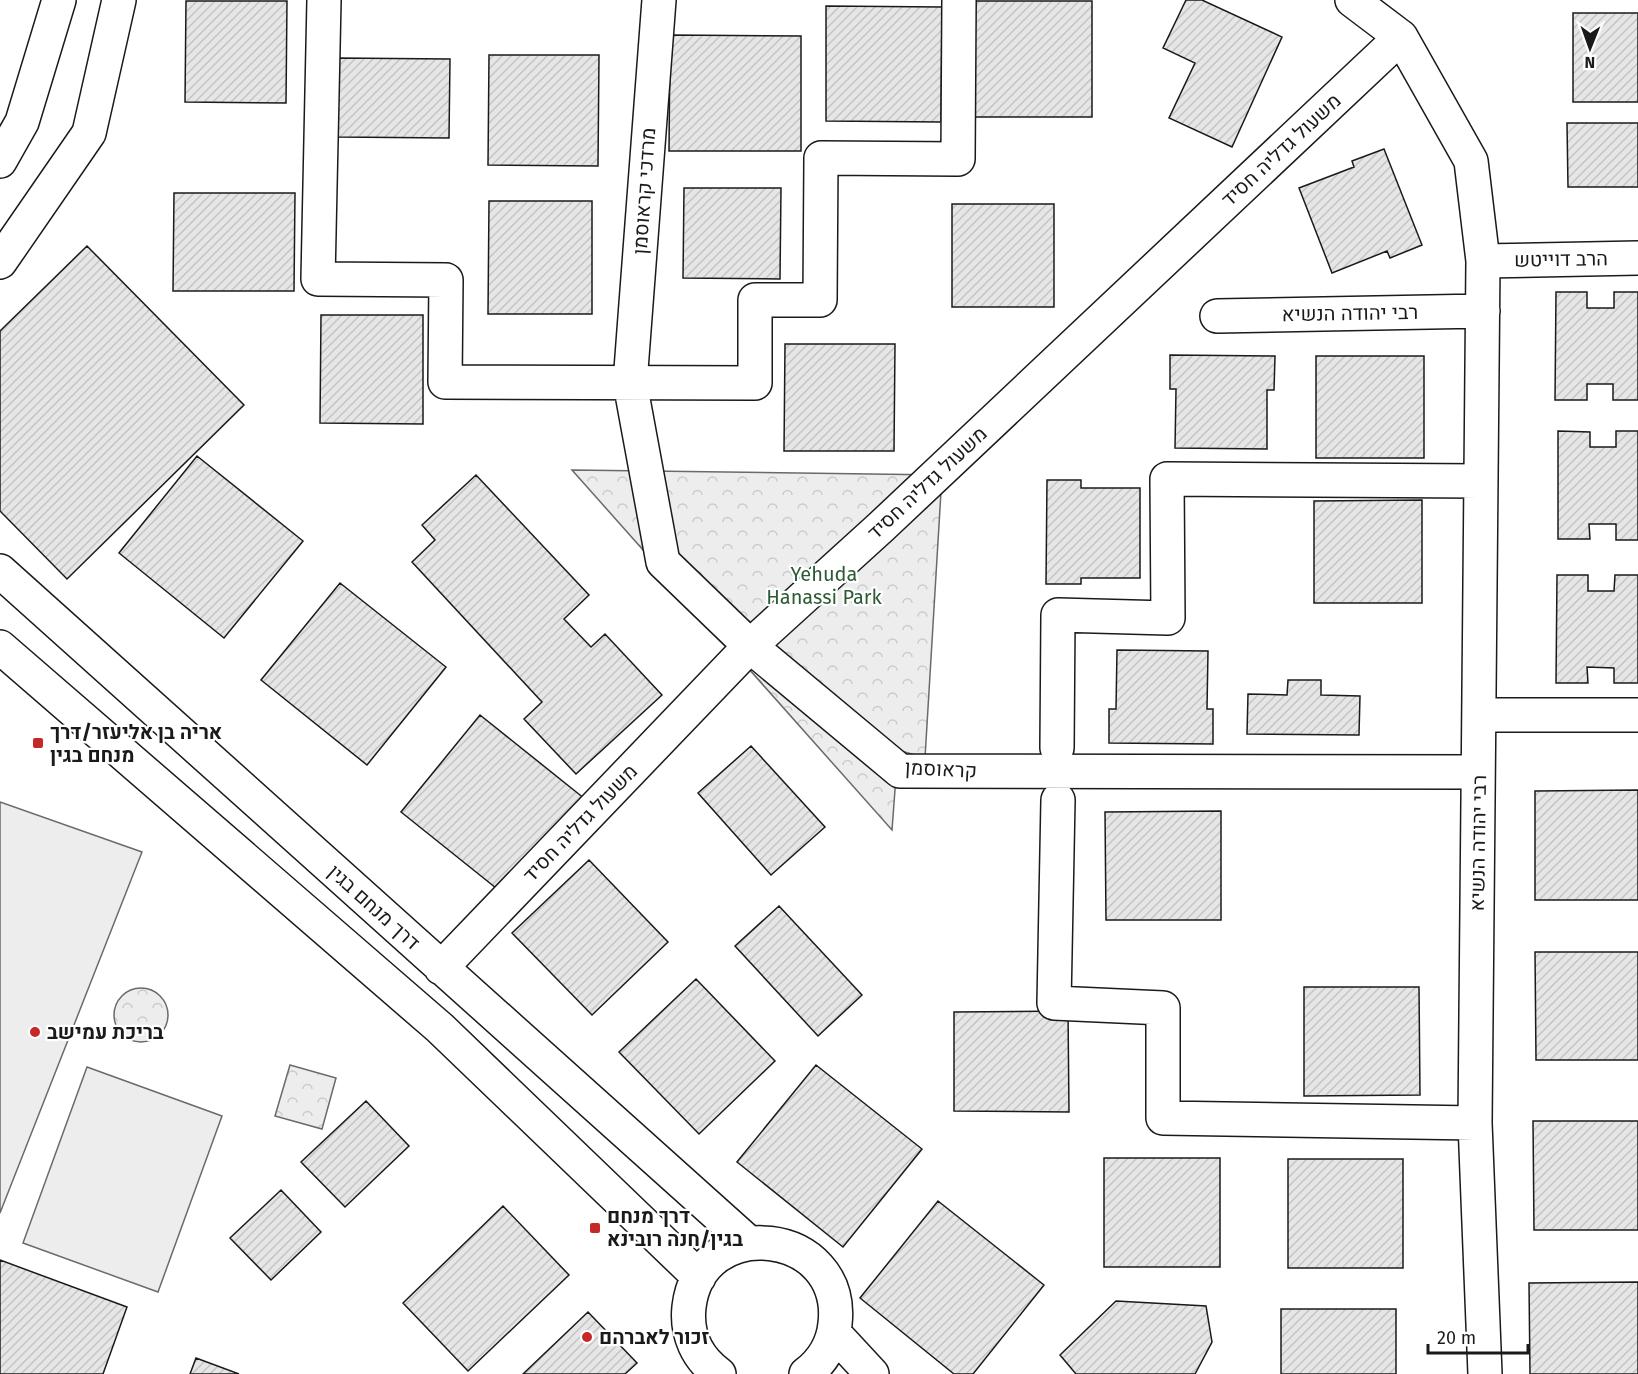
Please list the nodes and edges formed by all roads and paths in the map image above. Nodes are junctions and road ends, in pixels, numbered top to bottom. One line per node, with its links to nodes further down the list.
1 (59, 0): 8 (street)
2 (119, 0): 12 (street)
3 (324, 0): 15 (street)
4 (658, 0): 15 (street, מרדכי קראוסמן)
5 (959, 0): 15 (street)
6 (1352, 0): 7 (street, רבי יהודה הנשיא)
7 (1401, 37): 11 (street, רבי יהודה הנשיא); 18 (street, משעול גדליה חסיד)
8 (11, 120): 9 (street)
9 (0, 161)
10 (1638, 258): 11 (street, הרב דוייטש)
11 (1483, 261): 13 (street, רבי יהודה הנשיא)
12 (0, 262)
13 (1483, 311): 14 (street, רבי יהודה הנשיא); 16 (street, רבי יהודה הנשיא)
14 (1217, 316)
15 (630, 383): 18 (street, קראוסמן)
16 (1481, 481): 20 (street, רבי יהודה הנשיא); 22 (street)
17 (0, 571): 25 (street, דרך מנחם בגין)
18 (750, 646): 23 (street, קראוסמן); 25 (street, משעול גדליה חסיד)
19 (0, 647): 28 (street)
20 (1479, 715): 21 (street); 23 (street, רבי יהודה הנשיא)
21 (1638, 716)
22 (1057, 748)
23 (1478, 772): 26 (street, רבי יהודה הנשיא)
24 (1058, 800): 26 (street)
25 (441, 968): 27 (street, דרך מנחם בגין)
26 (1474, 1123): 33 (street, רבי יהודה הנשיא)
27 (749, 1243): 28 (street); 29 (street)
28 (699, 1276): 30 (street)
29 (834, 1333): 31 (street); 32 (street)
30 (709, 1371)
31 (806, 1374)
32 (872, 1374)
33 (1485, 1374)

